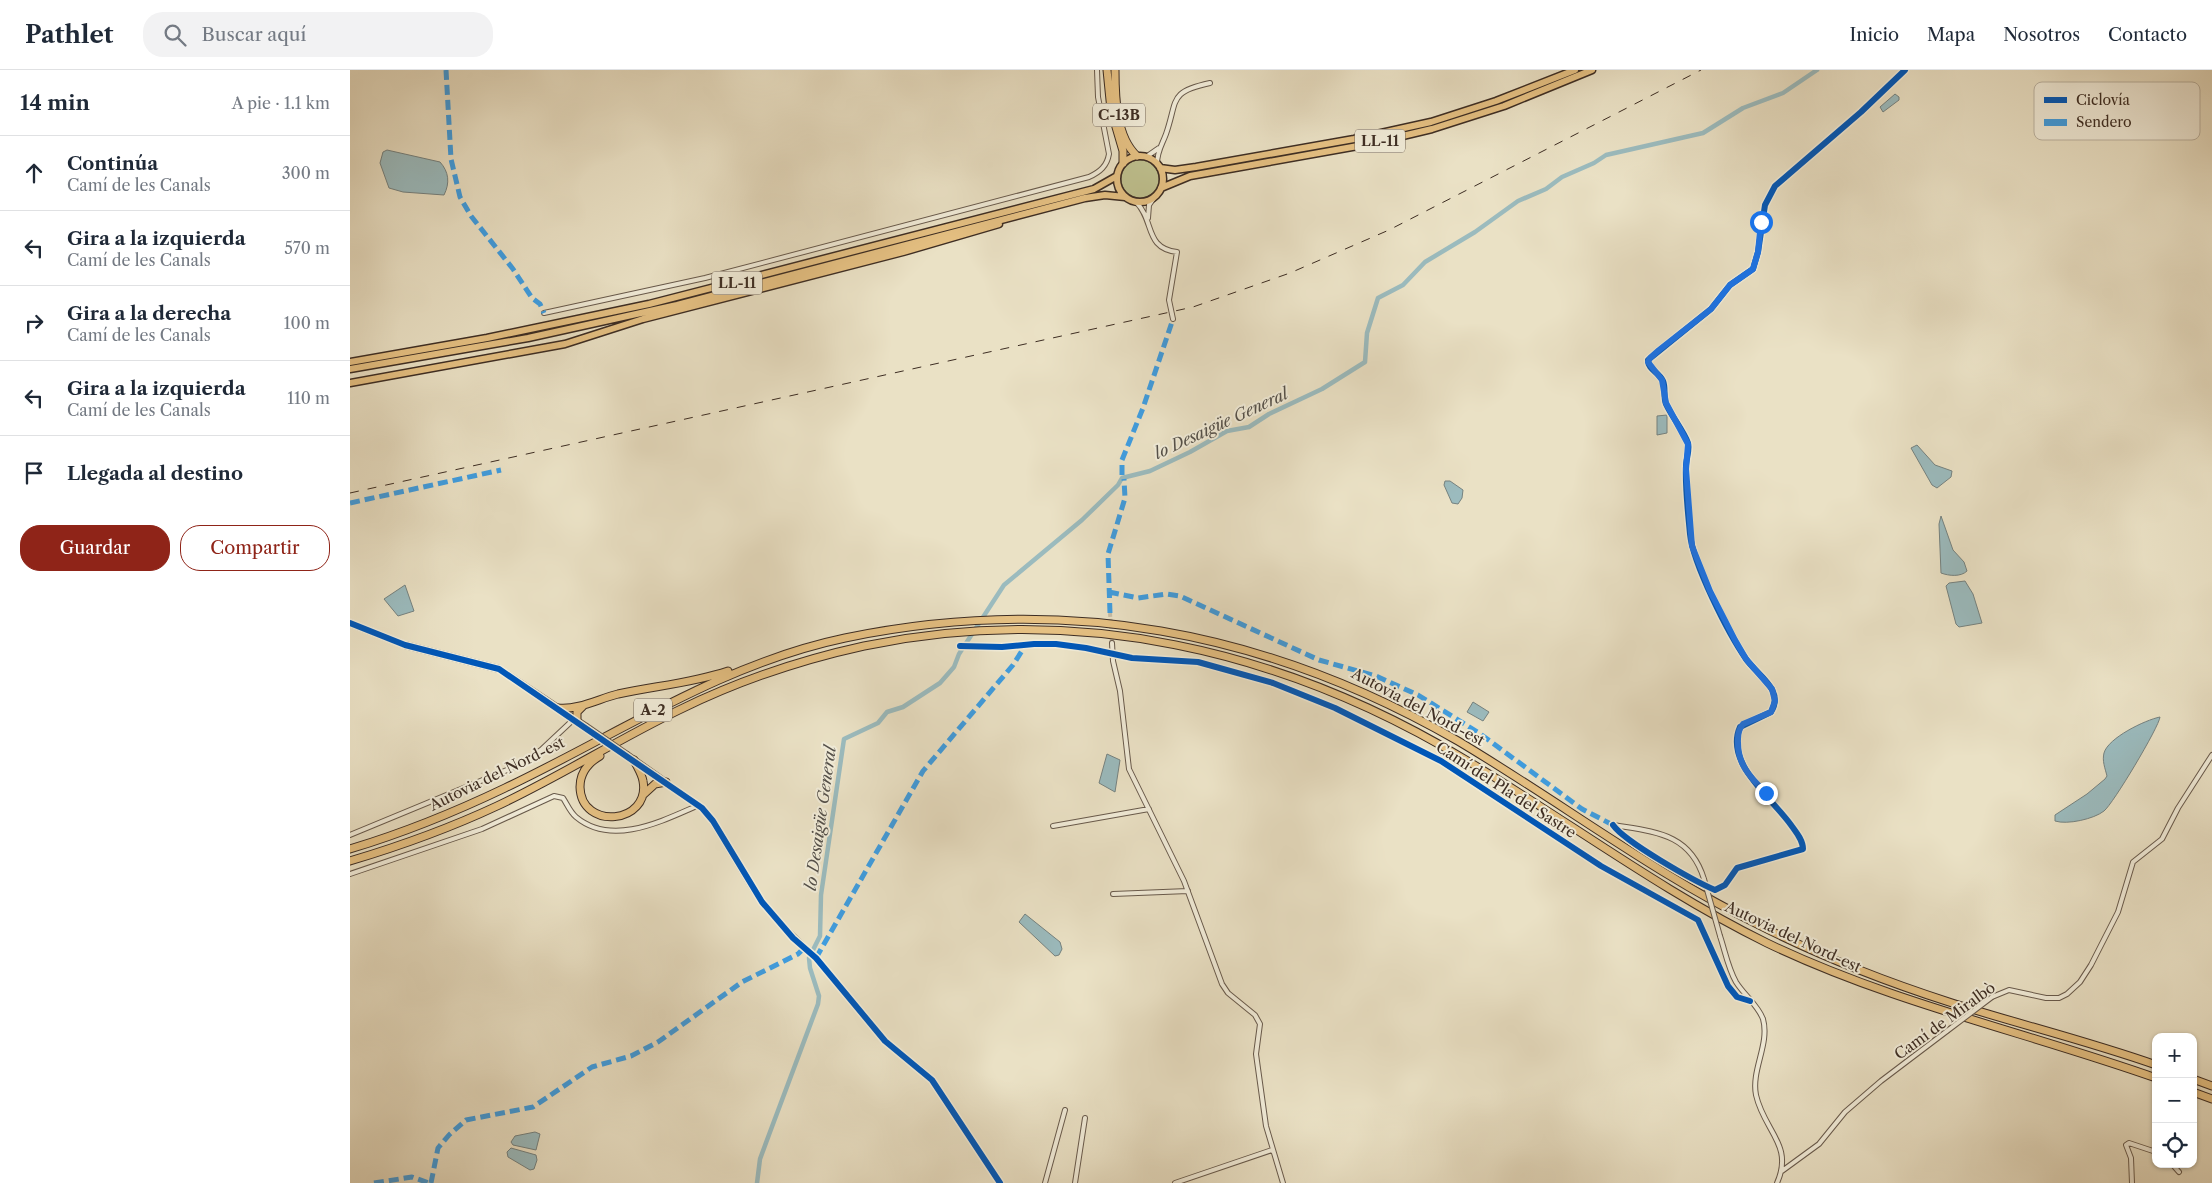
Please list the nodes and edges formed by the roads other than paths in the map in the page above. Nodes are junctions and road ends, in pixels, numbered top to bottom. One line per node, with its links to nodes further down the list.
1 (1097, 70): 20 (street)
2 (1107, 70): 11 (highway, C-13B)
3 (1115, 70): 9 (highway, C-13B)
4 (1575, 70): 12 (highway, LL-11)
5 (1592, 70): 14 (highway, LL-11)
6 (1905, 70): 47 (street, bridge)
7 (1210, 83): 8 (street)
8 (1159, 148): 10 (street); 12 (street)
9 (1137, 156): 10 (highway); 11 (highway)
10 (1146, 157): 12 (highway)
11 (1123, 163): 13 (highway)
12 (1158, 166): 14 (highway)
13 (1117, 176): 15 (highway); 22 (highway, LL-11)
14 (1161, 188): 16 (highway)
15 (1125, 196): 17 (highway, LL-11); 18 (highway, LL-11)
16 (1156, 196): 17 (highway); 19 (street)
17 (1136, 202): 19 (street)
18 (1060, 204): 23 (highway, LL-11); 24 (highway)
19 (1148, 220): 21 (street)
20 (544, 313)
21 (1172, 319)
22 (350, 362)
23 (350, 369)
24 (350, 383)
25 (350, 623): 32 (street)
26 (1112, 643): 28 (street)
27 (960, 646): 28 (street, Camí del Pla del Sastre)
28 (1112, 656): 39 (street); 47 (street, Camí del Pla del Sastre)
29 (753, 665): 31 (highway, A-2); 42 (highway, Autovia del Nord-est / A-2); 48 (highway, Autovia del Nord-est / A-2)
30 (735, 685): 37 (highway, A-2); 43 (highway, Autovia del Nord-est / A-2); 49 (highway, Autovia del Nord-est / A-2)
31 (584, 706): 32 (highway, A-2); 33 (highway)
32 (558, 708): 33 (street)
33 (576, 720): 35 (street, bridge); 41 (street)
34 (2212, 755): 59 (street, Camí de Miralbò, bridge)
35 (634, 760): 36 (street); 37 (highway)
36 (666, 782): 37 (highway, A-2); 38 (street)
37 (642, 796)
38 (698, 805): 44 (street); 61 (street)
39 (1148, 809): 40 (street); 45 (street)
40 (1053, 826)
41 (350, 835)
42 (350, 849)
43 (350, 861)
44 (350, 874)
45 (1188, 891): 46 (street); 56 (street)
46 (1113, 894)
47 (1750, 1001): 59 (street)
48 (2152, 1062)
49 (2152, 1077)
50 (2196, 1078): 51 (highway)
51 (2212, 1084)
52 (2197, 1094): 53 (highway)
53 (2212, 1100)
54 (1065, 1110): 62 (street)
55 (1085, 1118): 63 (street)
56 (1272, 1150): 64 (street); 65 (street)
57 (2152, 1151): 67 (street)
58 (2175, 1168): 60 (street)
59 (1782, 1171): 66 (street)
60 (2178, 1172)
61 (1000, 1183)
62 (1045, 1183)
63 (1075, 1183)
64 (1175, 1183)
65 (1283, 1183)
66 (1777, 1183)
67 (2132, 1183)

